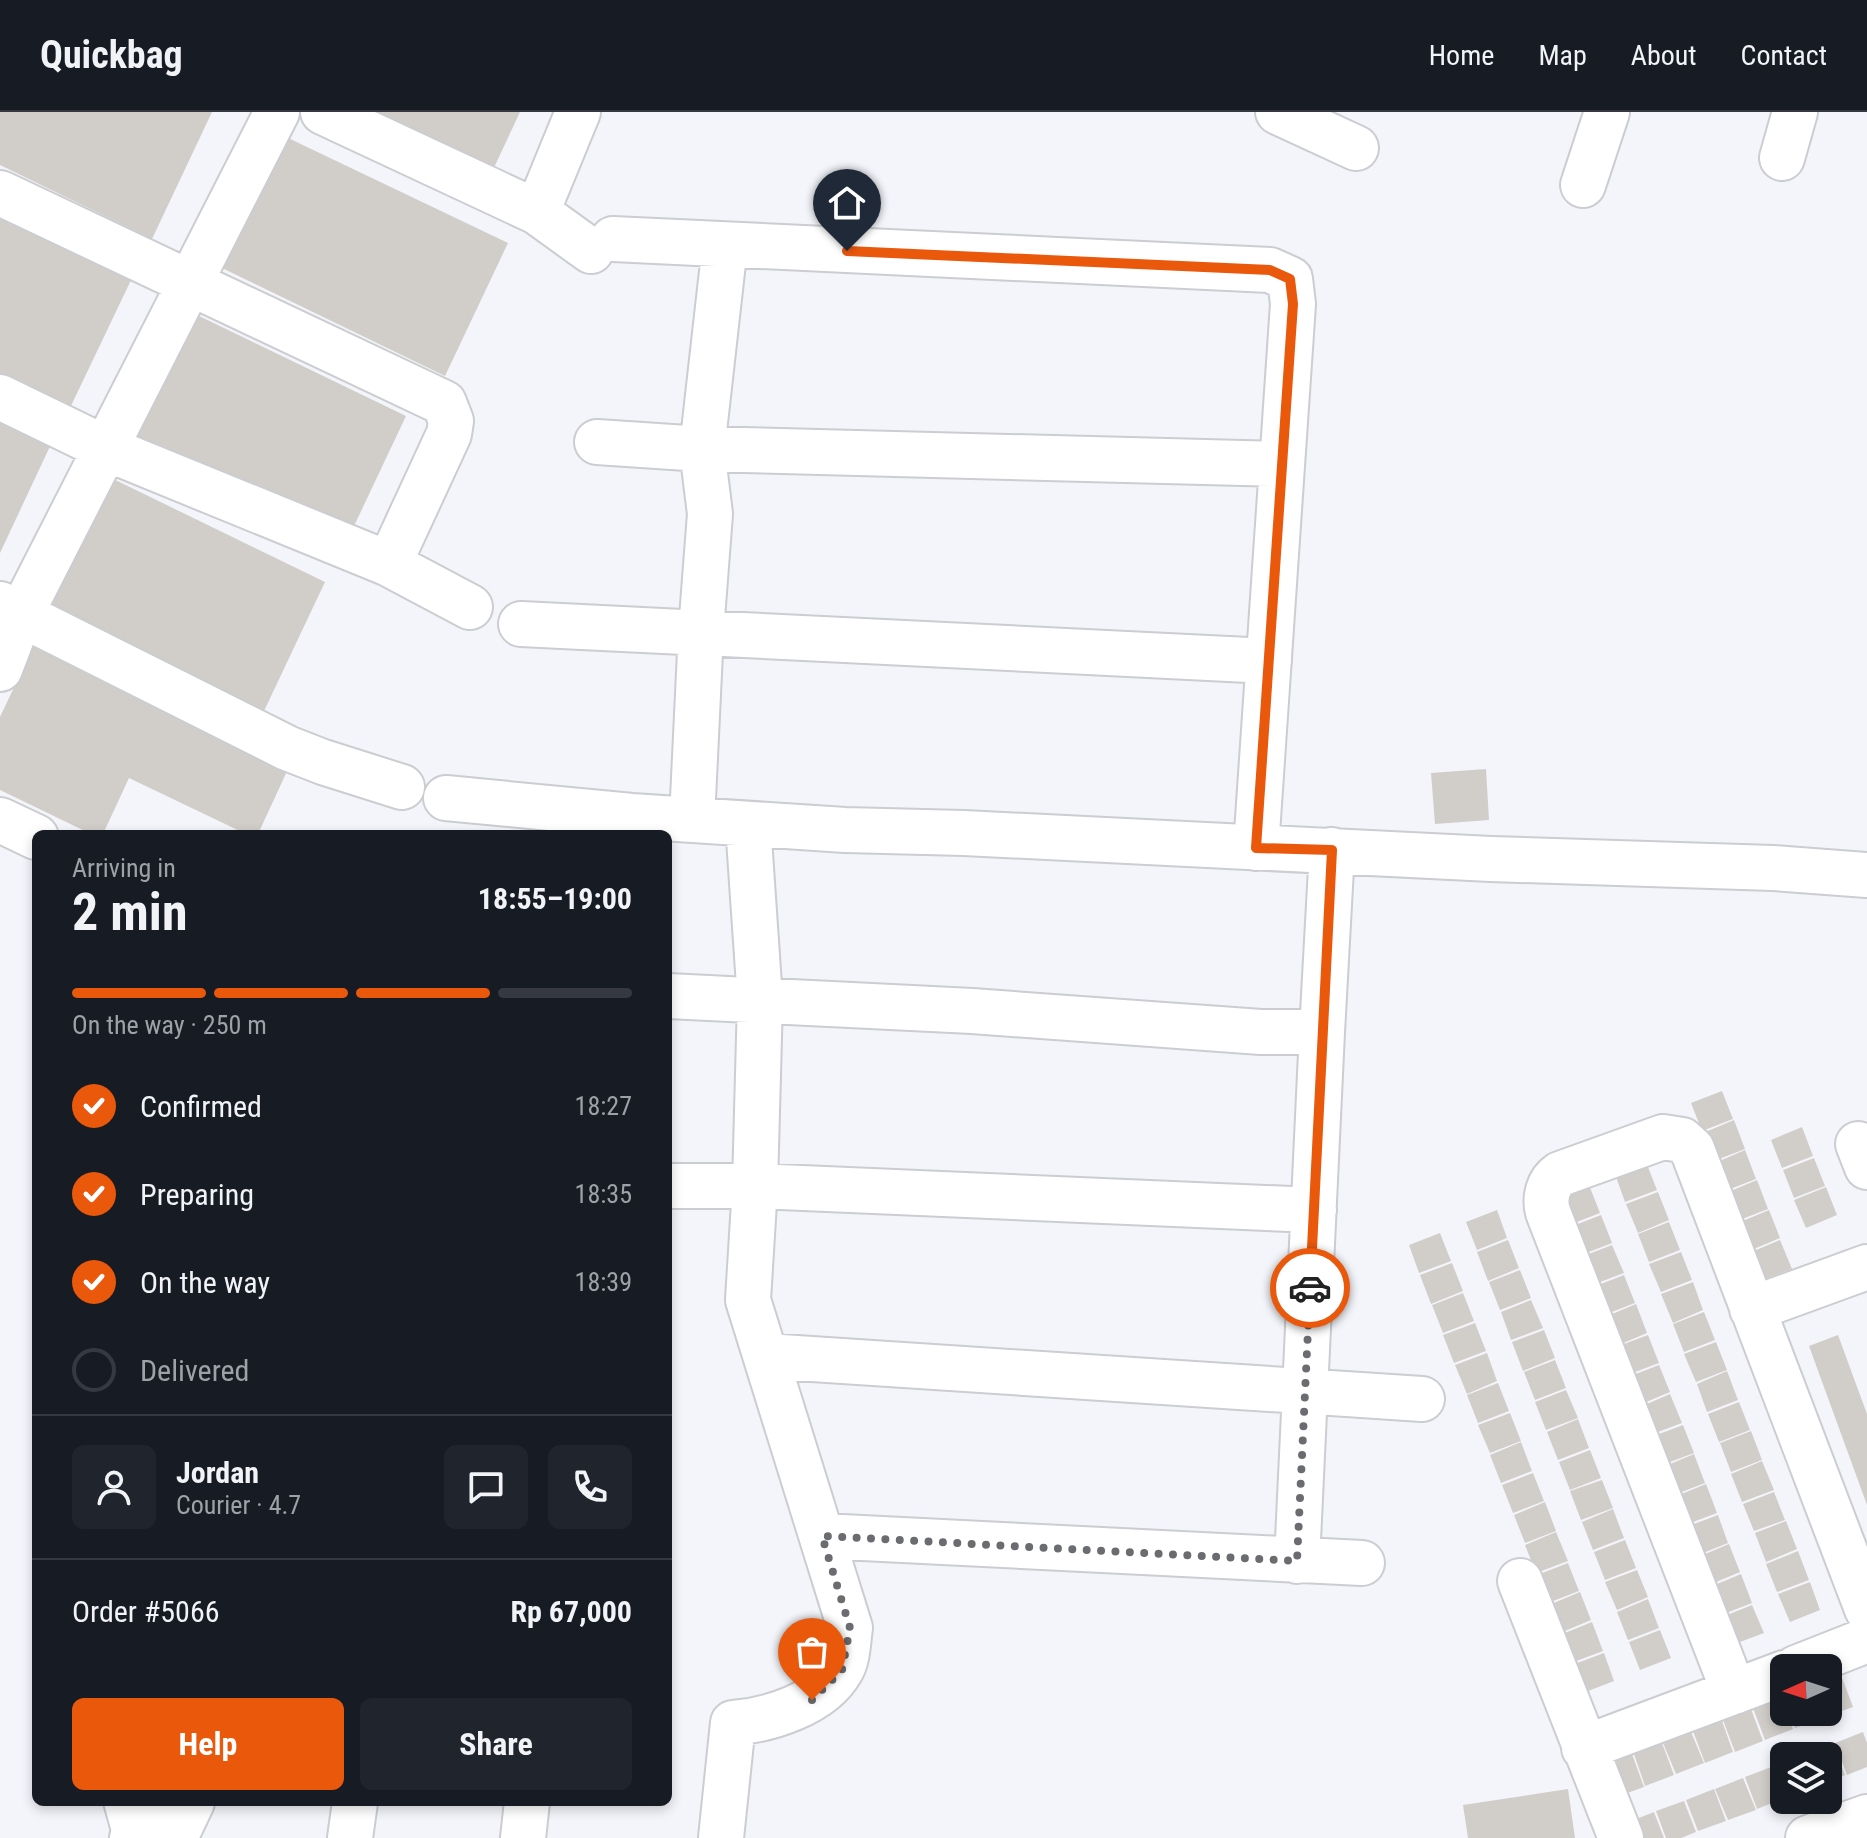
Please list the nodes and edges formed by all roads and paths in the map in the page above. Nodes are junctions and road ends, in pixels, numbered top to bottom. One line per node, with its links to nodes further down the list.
1 (277, 112): 13 (street)
2 (323, 112): 11 (street)
3 (578, 112): 11 (street)
4 (1278, 112): 7 (street)
5 (1607, 112): 9 (street)
6 (1795, 112): 8 (street)
7 (1356, 148)
8 (1782, 158)
9 (1583, 185)
10 (0, 193): 13 (street)
11 (537, 212): 12 (street)
12 (725, 245): 17 (street); 18 (street)
13 (190, 283): 16 (street); 19 (street)
14 (0, 397): 16 (street)
15 (597, 442): 17 (street)
16 (105, 448): 19 (street); 21 (street)
17 (702, 449): 18 (street); 23 (street)
18 (1282, 464): 24 (street)
19 (389, 564): 20 (street)
20 (470, 607)
21 (11, 609): 25 (street); 26 (street)
22 (521, 624): 23 (street)
23 (701, 631): 24 (street); 29 (street)
24 (1269, 661): 32 (street)
25 (0, 669)
26 (402, 787)
27 (462, 811): 29 (street)
28 (0, 820): 31 (street)
29 (692, 820): 30 (street)
30 (748, 824): 32 (street); 36 (street)
31 (32, 835)
32 (1256, 848): 33 (street)
33 (1332, 850): 34 (street); 37 (street)
34 (1867, 875)
35 (672, 996): 36 (street)
36 (760, 1000): 37 (street); 39 (street)
37 (1322, 1032): 40 (street)
38 (672, 1186): 39 (street)
39 (755, 1186): 40 (street); 43 (street)
40 (1314, 1210): 44 (street)
41 (1867, 1267): 42 (street)
42 (1752, 1309): 50 (street); 54 (street)
43 (766, 1356): 44 (street); 46 (street)
44 (1305, 1391): 45 (street); 47 (street)
45 (1422, 1399)
46 (822, 1536): 47 (street); 67 (street)
47 (1297, 1561): 48 (street)
48 (1362, 1563)
49 (1520, 1581): 55 (street)
50 (1867, 1609)
51 (1867, 1640): 52 (street)
52 (1832, 1654)
53 (1770, 1678): 54 (street)
54 (1734, 1692): 55 (street)
55 (1584, 1748): 68 (street)
56 (117, 1806): 62 (lane)
57 (150, 1806): 63 (street)
58 (190, 1806): 64 (street)
59 (354, 1806): 65 (street)
60 (527, 1806): 66 (street)
61 (1867, 1817): 69 (street)
62 (126, 1838)
63 (132, 1838)
64 (175, 1838)
65 (350, 1838)
66 (523, 1838)
67 (721, 1838)
68 (1621, 1838)
69 (1808, 1838)

